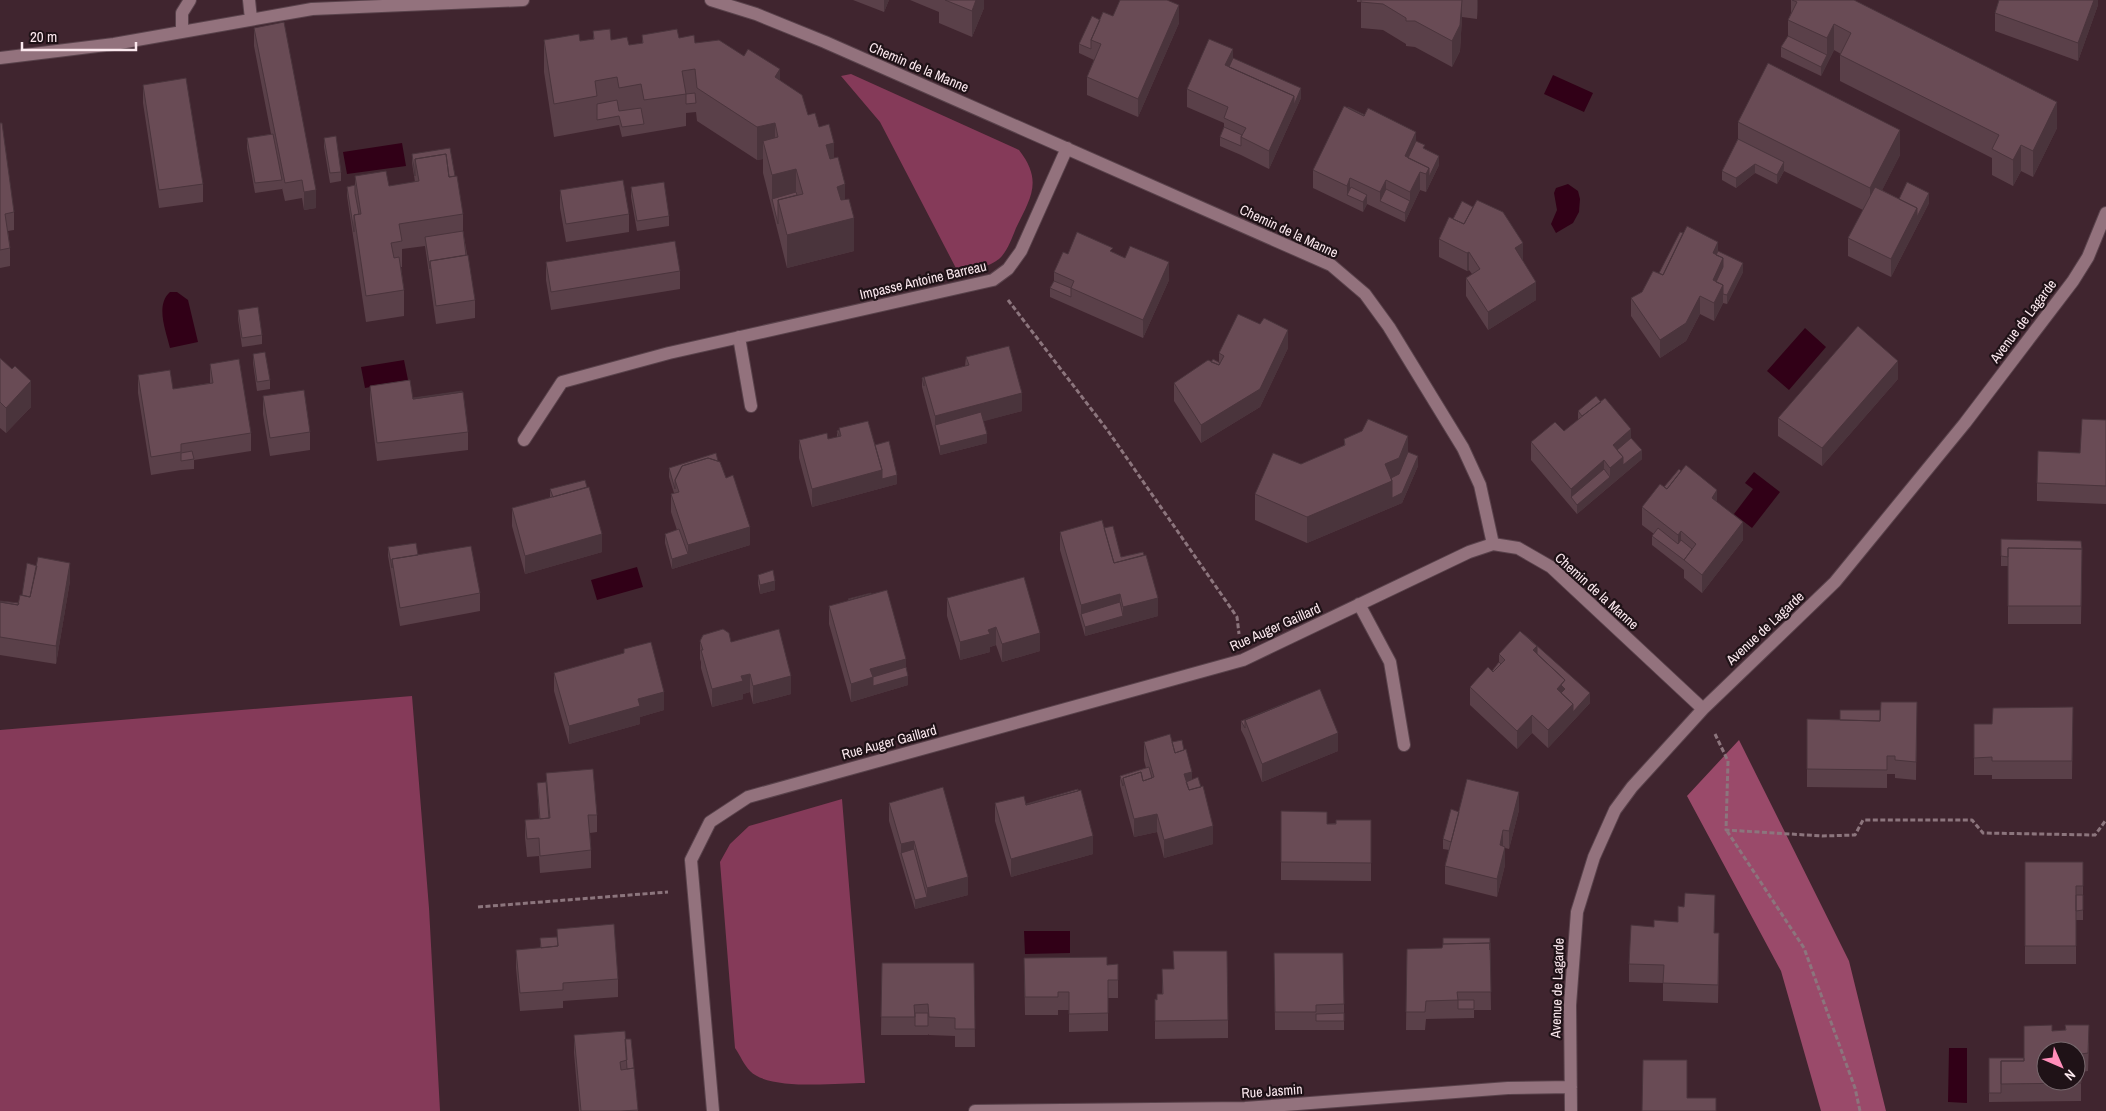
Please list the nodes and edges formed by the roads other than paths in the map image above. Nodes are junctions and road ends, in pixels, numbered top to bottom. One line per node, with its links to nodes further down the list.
1 (190, 0): 6 (street)
2 (249, 0): 5 (street)
3 (523, 0): 5 (street)
4 (711, 0): 8 (street, Chemin de la Manne)
5 (251, 19): 6 (street)
6 (182, 32): 7 (street)
7 (0, 58)
8 (1067, 148): 10 (street, Impasse Antoine Barreau); 13 (street, Chemin de la Manne)
9 (2106, 213): 15 (street, Avenue de Lagarde)
10 (739, 337): 11 (street); 12 (street, Impasse Antoine Barreau)
11 (751, 406)
12 (524, 440)
13 (1493, 544): 14 (street, Rue Auger Gaillard); 15 (street, Chemin de la Manne)
14 (1359, 604): 16 (street); 19 (street, Rue Auger Gaillard)
15 (1703, 708): 17 (street, Avenue de Lagarde)
16 (1404, 745)
17 (1571, 1087): 18 (street, Rue Jasmin); 21 (street, Avenue de Lagarde)
18 (1245, 1110): 20 (street, Rue Jasmin)
19 (713, 1111)
20 (975, 1111)
21 (1571, 1111)

